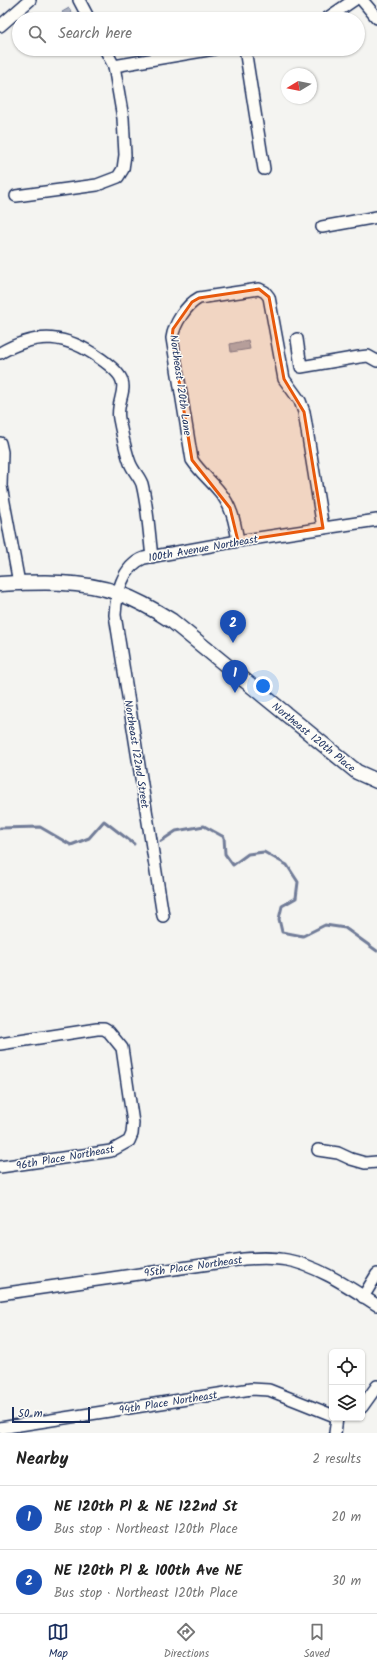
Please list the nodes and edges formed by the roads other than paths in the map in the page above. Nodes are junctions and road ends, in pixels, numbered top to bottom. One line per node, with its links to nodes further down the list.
1 (30, 0): 5 (street)
2 (79, 0): 6 (street)
3 (354, 0): 7 (street)
4 (362, 0): 9 (street)
5 (14, 12)
6 (85, 12)
7 (336, 12)
8 (12, 14): 10 (street)
9 (377, 18)
10 (2, 21)
11 (109, 56): 14 (street)
12 (173, 56): 14 (street)
13 (246, 56): 15 (street)
14 (114, 66): 16 (street)
15 (264, 169)
16 (16, 196)
17 (377, 217): 18 (street)
18 (322, 226)
19 (297, 339): 21 (street)
20 (0, 353): 26 (street)
21 (377, 361)
22 (0, 443): 27 (street)
23 (377, 520): 24 (street, 100th Avenue Northeast)
24 (323, 528): 25 (street, 100th Avenue Northeast); 25 (street, Northeast 120th Lane)
25 (238, 541): 26 (street, 100th Avenue Northeast)
26 (152, 557): 29 (street, 100th Avenue Northeast)
27 (19, 583): 28 (main road); 29 (main road)
28 (0, 584)
29 (117, 592): 30 (main road, Northeast 120th Place); 31 (street, Northeast 122nd Street)
30 (377, 781)
31 (163, 916)
32 (0, 1044): 35 (street, 96th Place Northeast)
33 (318, 1150): 34 (street)
34 (377, 1162)
35 (0, 1168)
36 (377, 1274): 38 (street)
37 (0, 1294): 38 (street, 95th Place Northeast)
38 (363, 1296): 39 (street, 95th Place Northeast)
39 (377, 1305)
40 (377, 1386): 41 (street)
41 (365, 1403)
42 (329, 1414): 44 (street, 94th Place Northeast)
43 (337, 1421): 45 (street)
44 (0, 1428)
45 (335, 1433)

